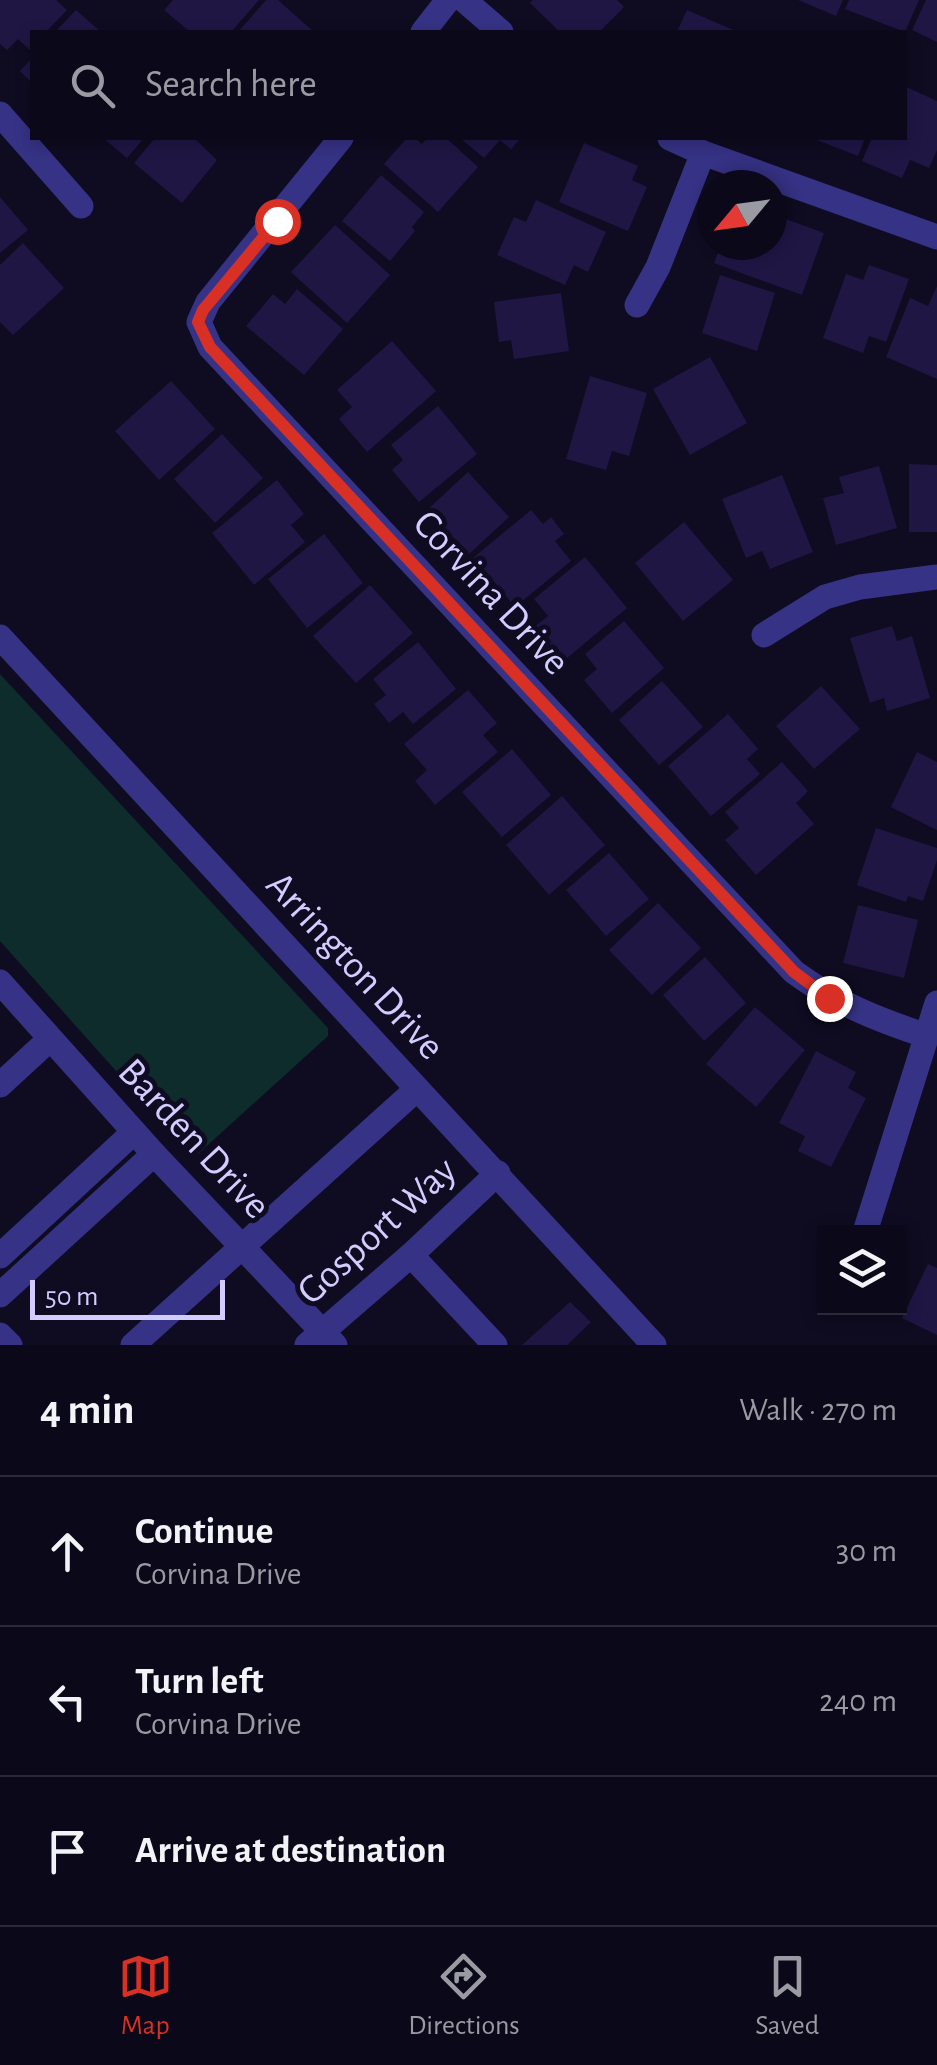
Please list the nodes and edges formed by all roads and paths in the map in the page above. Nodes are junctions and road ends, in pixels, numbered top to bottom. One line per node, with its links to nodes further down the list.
1 (448, 0): 3 (street)
2 (464, 0): 4 (street)
3 (424, 30)
4 (499, 30)
5 (0, 114): 9 (street)
6 (339, 140): 17 (street, Corvina Drive)
7 (674, 140): 8 (street)
8 (703, 153): 10 (street); 11 (street)
9 (81, 206)
10 (937, 237)
11 (637, 305)
12 (937, 577): 13 (street)
13 (764, 634)
14 (0, 637): 20 (street, Arrington Drive)
15 (0, 982): 18 (street, Barden Drive)
16 (937, 1003): 17 (street)
17 (926, 1036): 24 (street)
18 (50, 1039): 19 (street); 21 (street, Barden Drive)
19 (0, 1086)
20 (417, 1088): 23 (street, Arrington Drive); 25 (street)
21 (134, 1132): 22 (street, Barden Drive); 27 (street)
22 (154, 1154): 25 (street, Barden Drive); 28 (street)
23 (498, 1173): 26 (street, Gosport Way); 34 (street, Arrington Drive)
24 (867, 1225)
25 (244, 1247): 30 (street, Barden Drive); 32 (street)
26 (411, 1255): 30 (street, Gosport Way); 33 (street)
27 (0, 1256)
28 (0, 1295)
29 (0, 1335): 31 (street)
30 (321, 1340)
31 (10, 1345)
32 (132, 1345)
33 (495, 1345)
34 (654, 1345)

